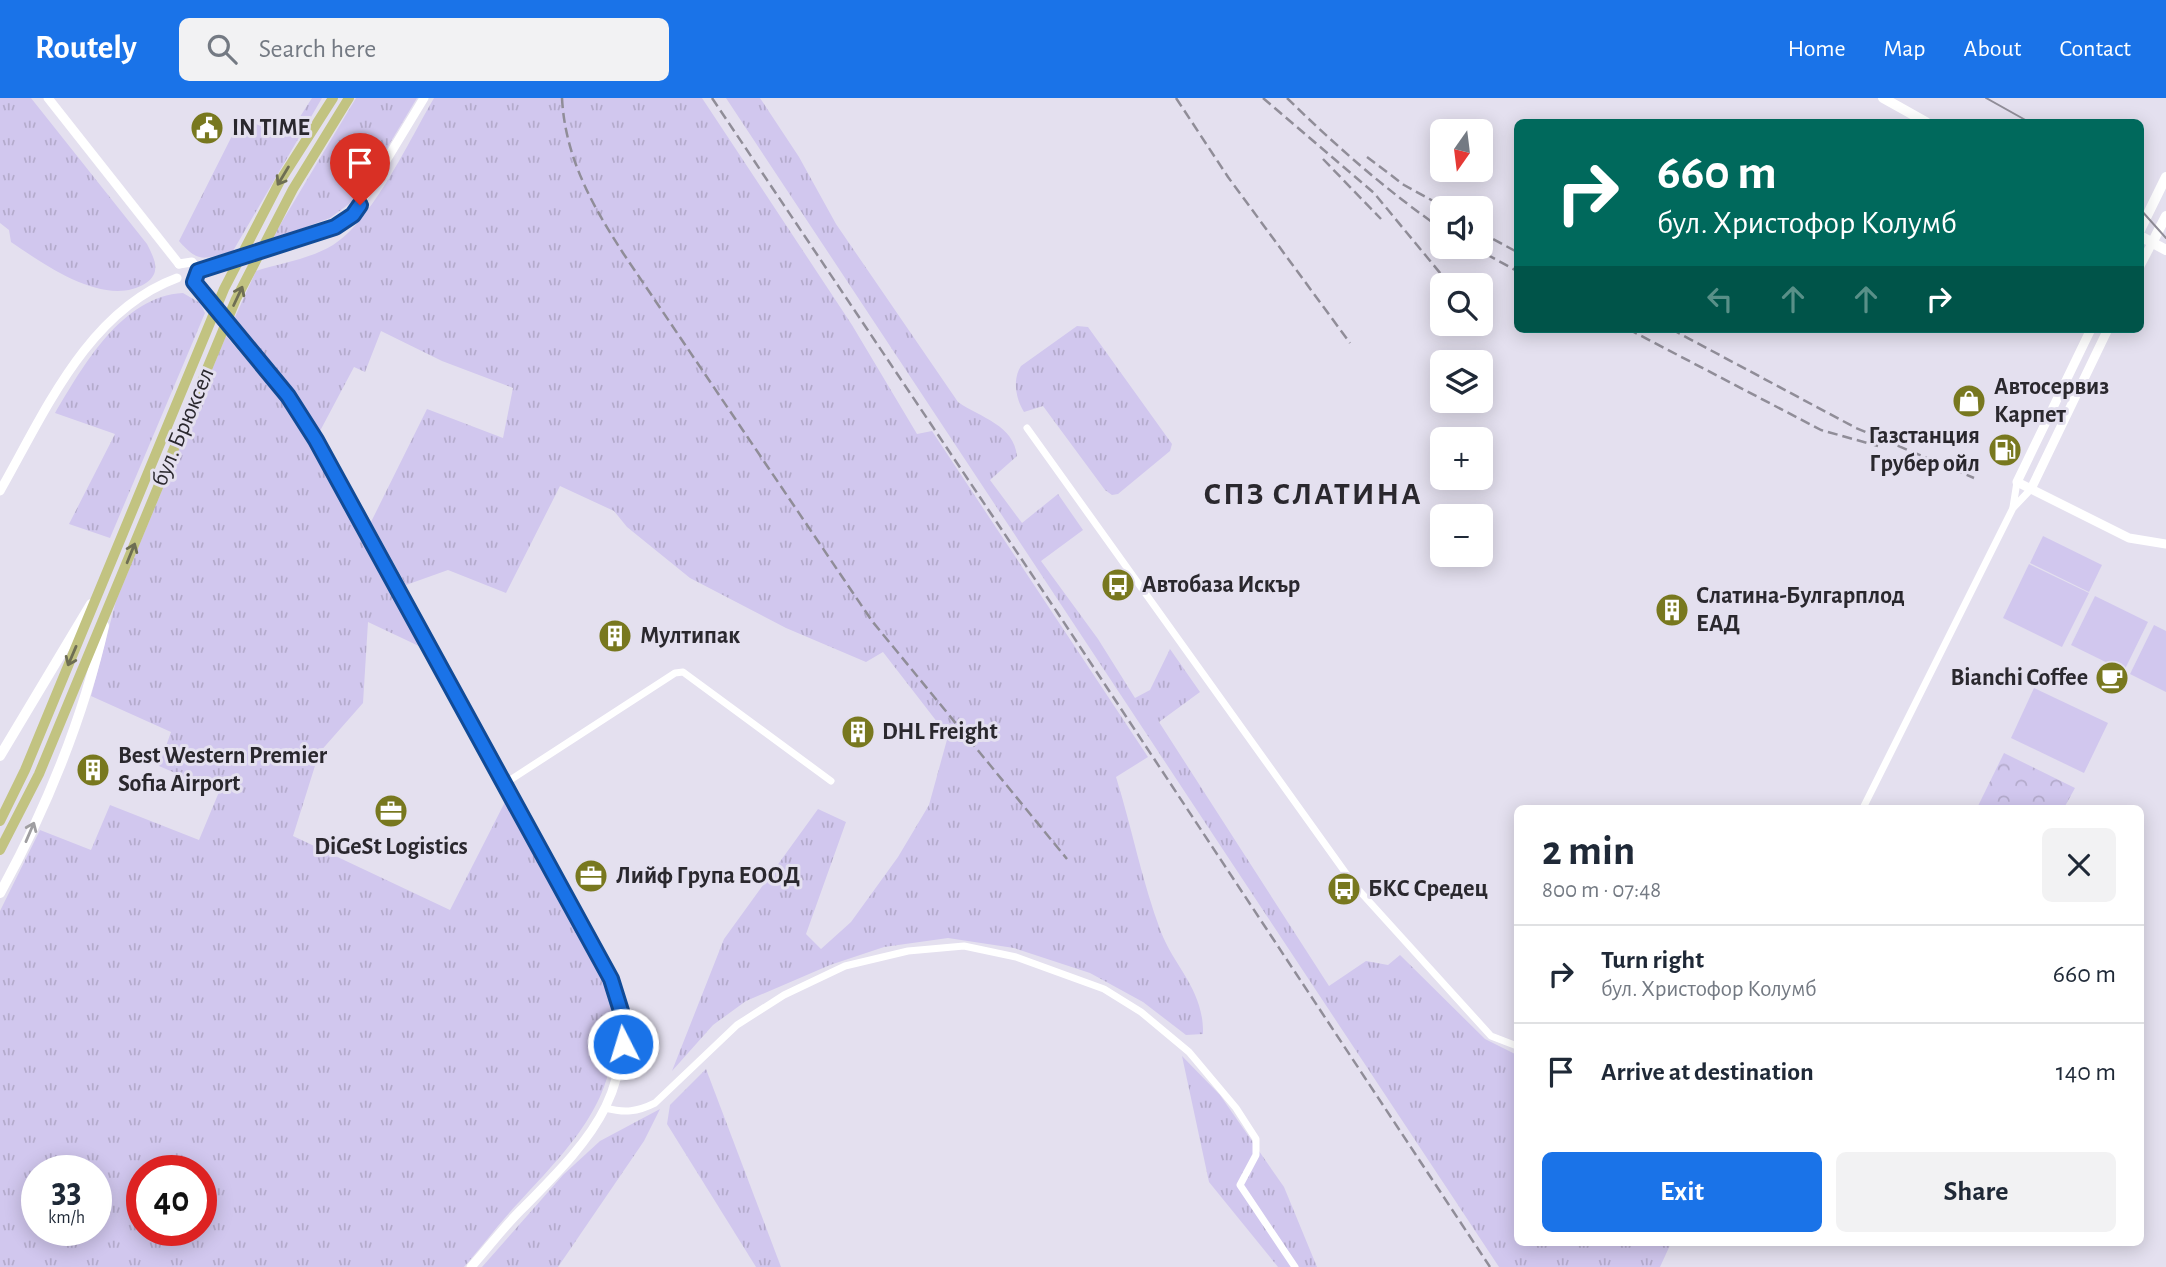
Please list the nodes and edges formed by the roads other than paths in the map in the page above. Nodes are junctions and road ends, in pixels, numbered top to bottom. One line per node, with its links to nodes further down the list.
1 (48, 98): 18 (street)
2 (333, 98): 30 (main road, бул. Брюксел, one-way to 30)
3 (349, 98): 31 (main road, бул. Брюксел, one-way to 3)
4 (424, 98): 19 (street)
5 (1883, 98): 6 (main road)
6 (1904, 110): 7 (main road); 8 (main road)
7 (1920, 119)
8 (1926, 119)
9 (2166, 177): 11 (main road)
10 (2166, 216): 13 (main road)
11 (2144, 218)
12 (2144, 223): 13 (main road)
13 (2163, 229): 15 (main road)
14 (2144, 238): 15 (main road)
15 (2152, 243): 16 (main road); 17 (street)
16 (2166, 250)
17 (2144, 258)
18 (179, 264): 19 (street); 20 (street)
19 (198, 271): 21 (street)
20 (177, 278): 21 (street); 27 (street)
21 (194, 282): 34 (street)
22 (2089, 333): 25 (street)
23 (2106, 333): 26 (street)
24 (1027, 428): 39 (street)
25 (2017, 482): 26 (street); 28 (street)
26 (2031, 489): 28 (street); 29 (street)
27 (0, 491)
28 (2013, 508): 35 (street)
29 (2166, 544)
30 (99, 594): 32 (main road, бул. Брюксел); 36 (main road, бул. Брюксел, one-way to 36)
31 (106, 613): 37 (main road, бул. Брюксел); 38 (main road, бул. Брюксел, one-way to 31)
32 (0, 756)
33 (831, 781): 34 (street)
34 (504, 784): 40 (street)
35 (1864, 805)
36 (0, 821)
37 (0, 850)
38 (0, 893)
39 (1514, 1045)
40 (605, 1108): 41 (street); 42 (street)
41 (471, 1267)
42 (1295, 1267)

